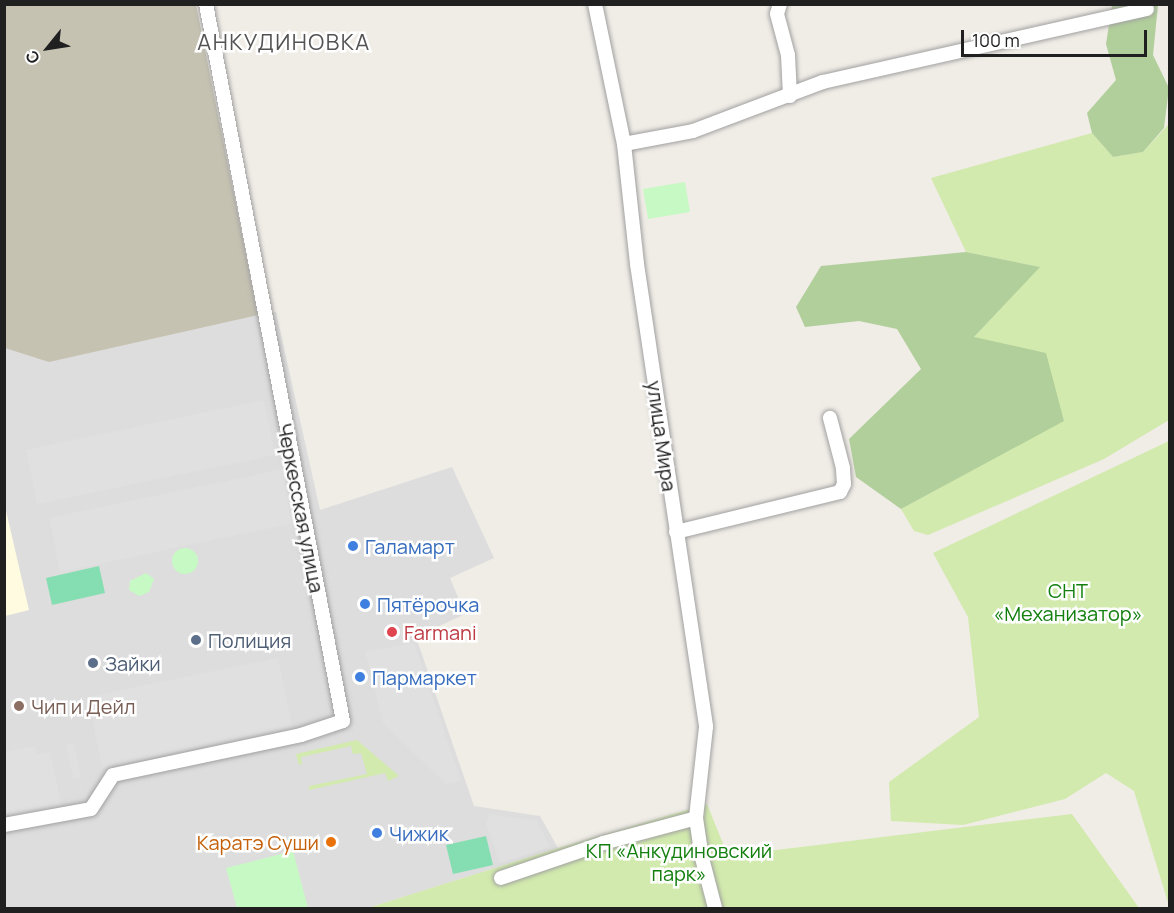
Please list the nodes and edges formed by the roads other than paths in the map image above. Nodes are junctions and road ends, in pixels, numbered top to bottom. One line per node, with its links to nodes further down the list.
1 (206, 4): 10 (street, Черкесская улица)
2 (596, 4): 6 (street, улица Мира)
3 (780, 4): 5 (street)
4 (1147, 9): 5 (street)
5 (790, 96): 6 (street)
6 (624, 144): 8 (street, улица Мира)
7 (830, 418): 8 (street)
8 (676, 532): 9 (street, улица Мира)
9 (696, 818): 11 (street); 12 (street, улица Мира)
10 (4, 825)
11 (501, 878)
12 (715, 909)

